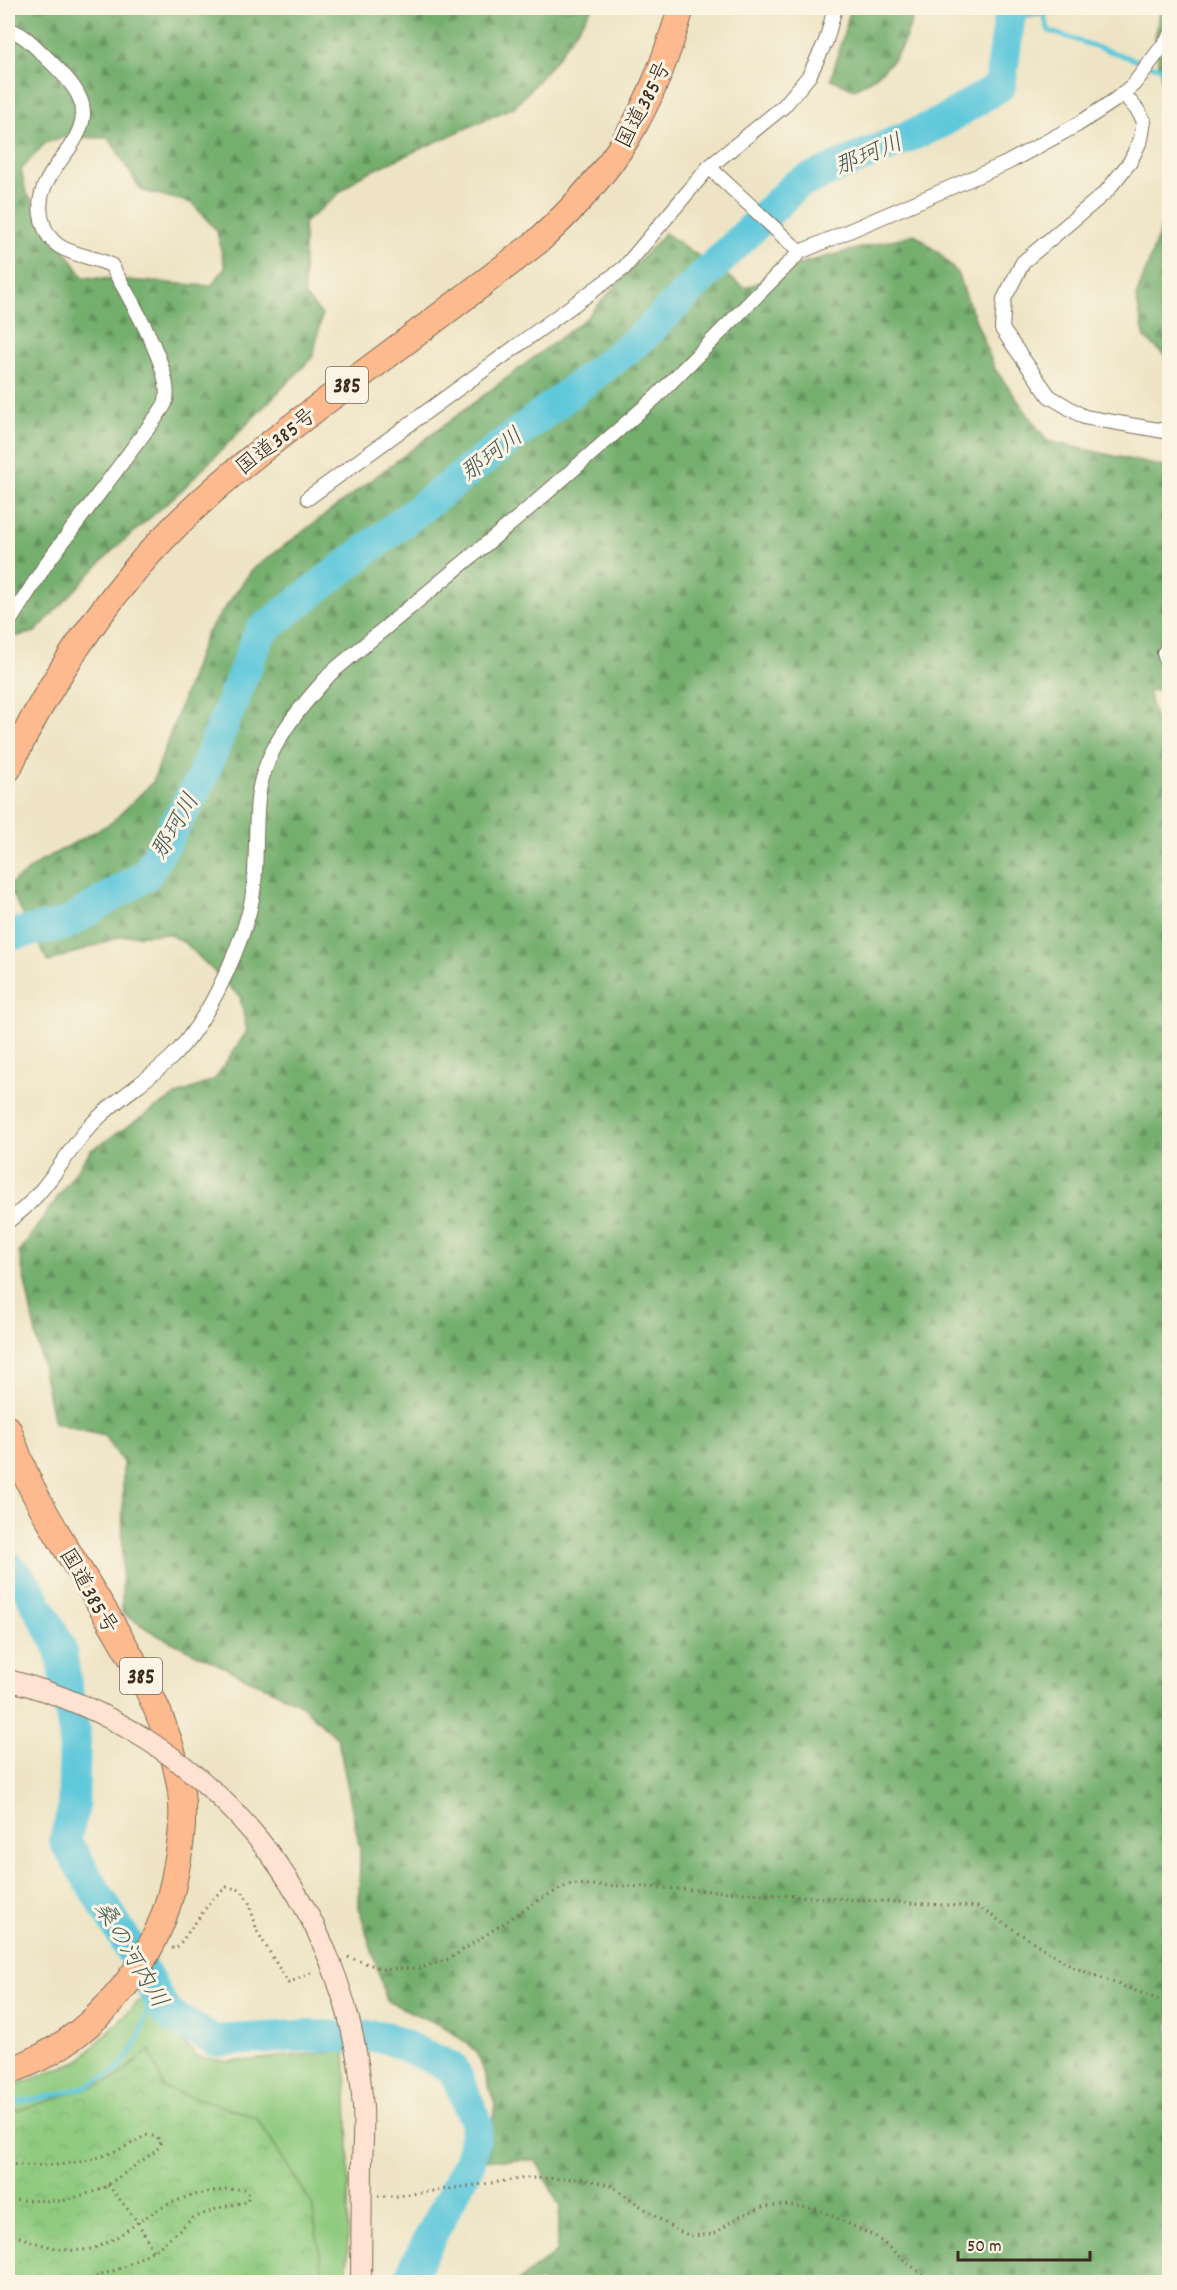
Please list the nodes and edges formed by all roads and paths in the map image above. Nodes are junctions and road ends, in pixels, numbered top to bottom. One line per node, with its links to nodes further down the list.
1 (681, 8): 13 (highway, 国道385号 / 385)
2 (836, 8): 6 (street)
3 (8, 30): 10 (street)
4 (1170, 36): 5 (street)
5 (1123, 93): 7 (street); 8 (street)
6 (709, 167): 7 (street); 9 (street)
7 (800, 252): 14 (street)
8 (1170, 432)
9 (308, 498)
10 (8, 624)
11 (1170, 646): 12 (street)
12 (1170, 673)
13 (8, 768)
14 (8, 1221)
15 (8, 1429): 17 (highway, 国道385号 / 385)
16 (8, 1680): 33 (main road, bridge)
17 (152, 1946): 19 (path); 21 (highway, 国道385号 / 385)
18 (338, 1961): 20 (path)
19 (318, 1970)
20 (1170, 2004)
21 (8, 2071)
22 (8, 2164): 23 (path)
23 (108, 2185): 25 (path); 26 (path)
24 (397, 2196): 34 (path)
25 (8, 2200)
26 (138, 2222): 27 (path); 28 (path); 28 (path)
27 (8, 2233)
28 (153, 2251): 32 (path)
29 (1170, 2272): 35 (path)
30 (8, 2278): 31 (path)
31 (21, 2283)
32 (82, 2283)
33 (361, 2283)
34 (931, 2283)
35 (1154, 2283)

